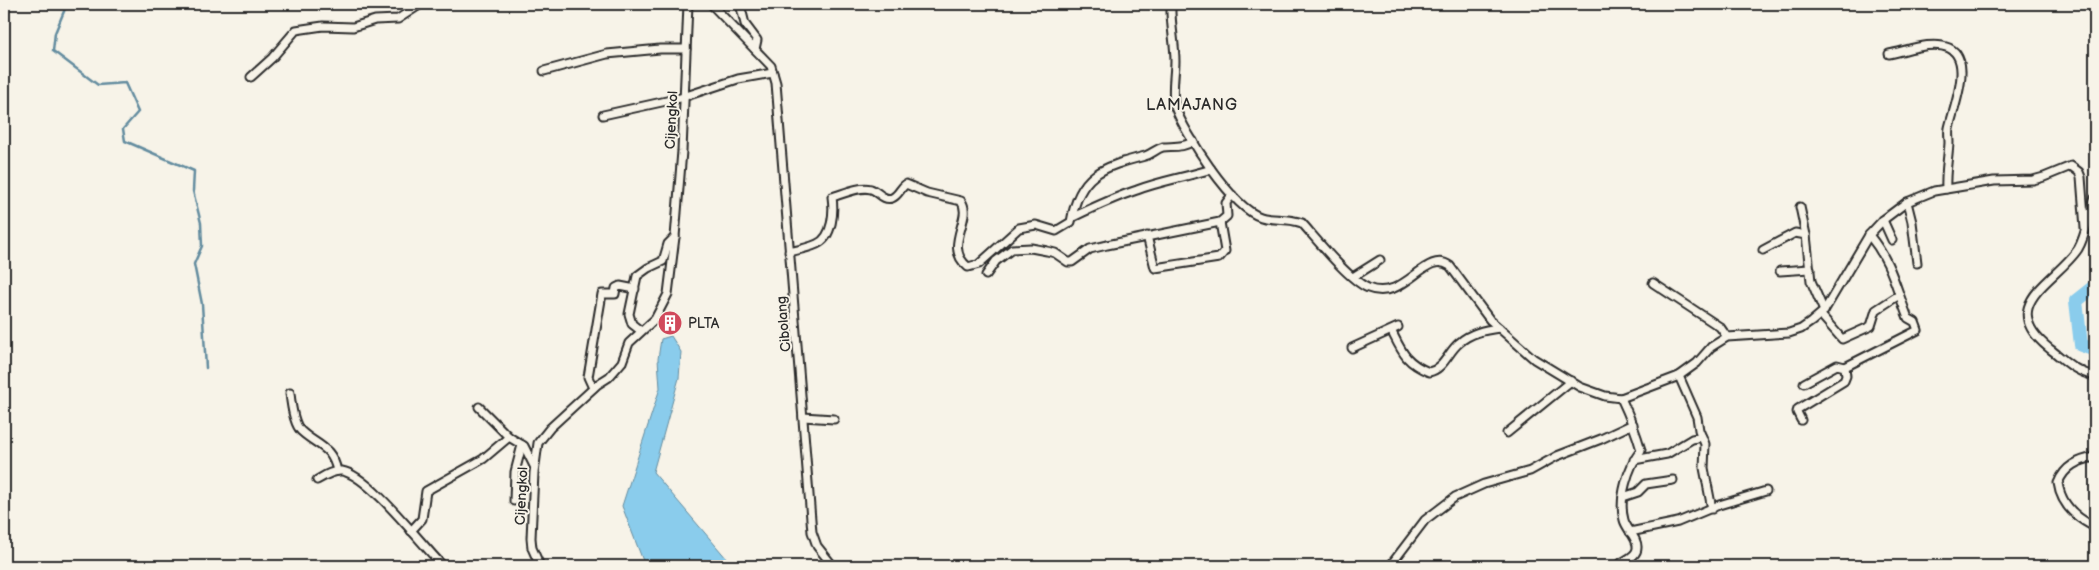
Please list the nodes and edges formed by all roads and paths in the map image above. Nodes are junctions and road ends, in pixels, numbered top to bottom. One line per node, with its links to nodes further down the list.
1 (421, 4): 11 (street)
2 (688, 4): 6 (street, Cijengkol)
3 (711, 4): 7 (street, Cibolang)
4 (740, 4): 7 (street)
5 (1171, 4): 14 (street)
6 (686, 49): 9 (street); 12 (street, Cijengkol)
7 (755, 49): 10 (street, Cibolang)
8 (1889, 54): 16 (street)
9 (544, 72)
10 (773, 73): 12 (street); 31 (street, Cibolang)
11 (251, 77)
12 (685, 96): 13 (street); 28 (street, Cijengkol)
13 (603, 115)
14 (1193, 142): 15 (street); 21 (street)
15 (1211, 169): 17 (street); 21 (street)
16 (1946, 189): 19 (street); 24 (street)
17 (1232, 195): 23 (street); 37 (street)
18 (2095, 198): 24 (street)
19 (1907, 202): 22 (street); 33 (street)
20 (1800, 207): 25 (street)
21 (1073, 217): 31 (street)
22 (1883, 220): 26 (street); 29 (street)
23 (1220, 222): 27 (street); 27 (street)
24 (2085, 228): 48 (street)
25 (1806, 235): 30 (street); 34 (street)
26 (1869, 235): 40 (street); 41 (street)
27 (1147, 236): 36 (street)
28 (675, 237): 39 (street, Cijengkol); 43 (street, Cijengkol)
29 (1892, 240)
30 (1764, 250)
31 (789, 252): 55 (street, Cibolang)
32 (1380, 260): 37 (street)
33 (1917, 263)
34 (1810, 269): 35 (street); 41 (street)
35 (1780, 271)
36 (986, 274)
37 (1351, 274): 42 (street)
38 (1653, 283): 44 (street)
39 (635, 289): 43 (street, Cijengkol); 51 (street)
40 (1899, 295): 41 (street); 46 (street)
41 (1822, 313): 44 (street)
42 (1499, 328): 45 (street); 49 (street)
43 (640, 331): 51 (street, Cijengkol)
44 (1727, 337): 47 (street)
45 (1352, 348)
46 (1845, 367): 50 (street); 57 (street)
47 (1679, 376): 53 (street); 61 (street)
48 (2095, 376)
49 (1571, 381): 53 (street); 59 (street)
50 (1804, 383)
51 (593, 388): 65 (street, Cijengkol)
52 (290, 393): 66 (street)
53 (1621, 398): 58 (street)
54 (479, 407): 60 (street)
55 (803, 417): 56 (street); 79 (street, Cibolang)
56 (834, 419)
57 (1801, 420)
58 (1633, 424): 64 (street); 80 (street)
59 (1506, 433)
60 (509, 437): 62 (street); 74 (street)
61 (1702, 437): 64 (street); 72 (street)
62 (522, 445): 65 (street); 71 (street)
63 (2095, 457): 73 (street)
64 (1634, 460): 70 (street)
65 (534, 467): 78 (street, Cijengkol)
66 (337, 471): 67 (street); 74 (street)
67 (316, 480)
68 (1673, 480): 70 (street)
69 (1766, 491): 72 (street)
70 (1623, 497): 75 (street)
71 (514, 501)
72 (1712, 509): 75 (street)
73 (2095, 527)
74 (411, 531): 77 (street)
75 (1630, 532): 76 (street)
76 (1619, 565)
77 (443, 566)
78 (540, 566)
79 (833, 566)
80 (1390, 566)

